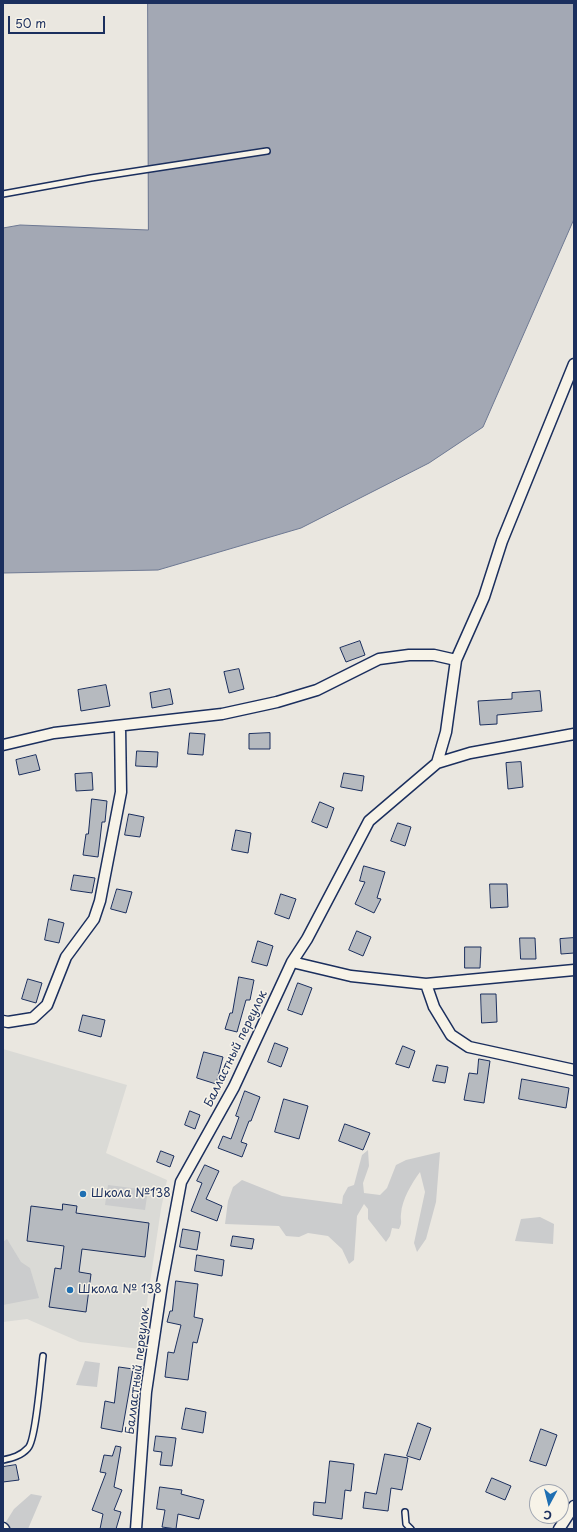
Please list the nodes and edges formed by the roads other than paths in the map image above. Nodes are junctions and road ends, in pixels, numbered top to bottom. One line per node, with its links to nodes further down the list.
1 (267, 151): 2 (lane)
2 (3, 194)
3 (574, 364): 4 (street)
4 (456, 660): 5 (street); 8 (street)
5 (120, 726): 7 (street); 12 (street)
6 (574, 734): 8 (street, Балластный переулок)
7 (3, 745)
8 (437, 763): 9 (street, Балластный переулок)
9 (292, 962): 11 (street); 18 (street, Балластный переулок)
10 (574, 970): 11 (street)
11 (426, 984): 13 (street)
12 (3, 1021)
13 (574, 1070)
14 (43, 1356): 15 (lane)
15 (3, 1460)
16 (573, 1511): 20 (street)
17 (405, 1512): 19 (lane)
18 (136, 1529)
19 (411, 1529)
20 (559, 1529)

